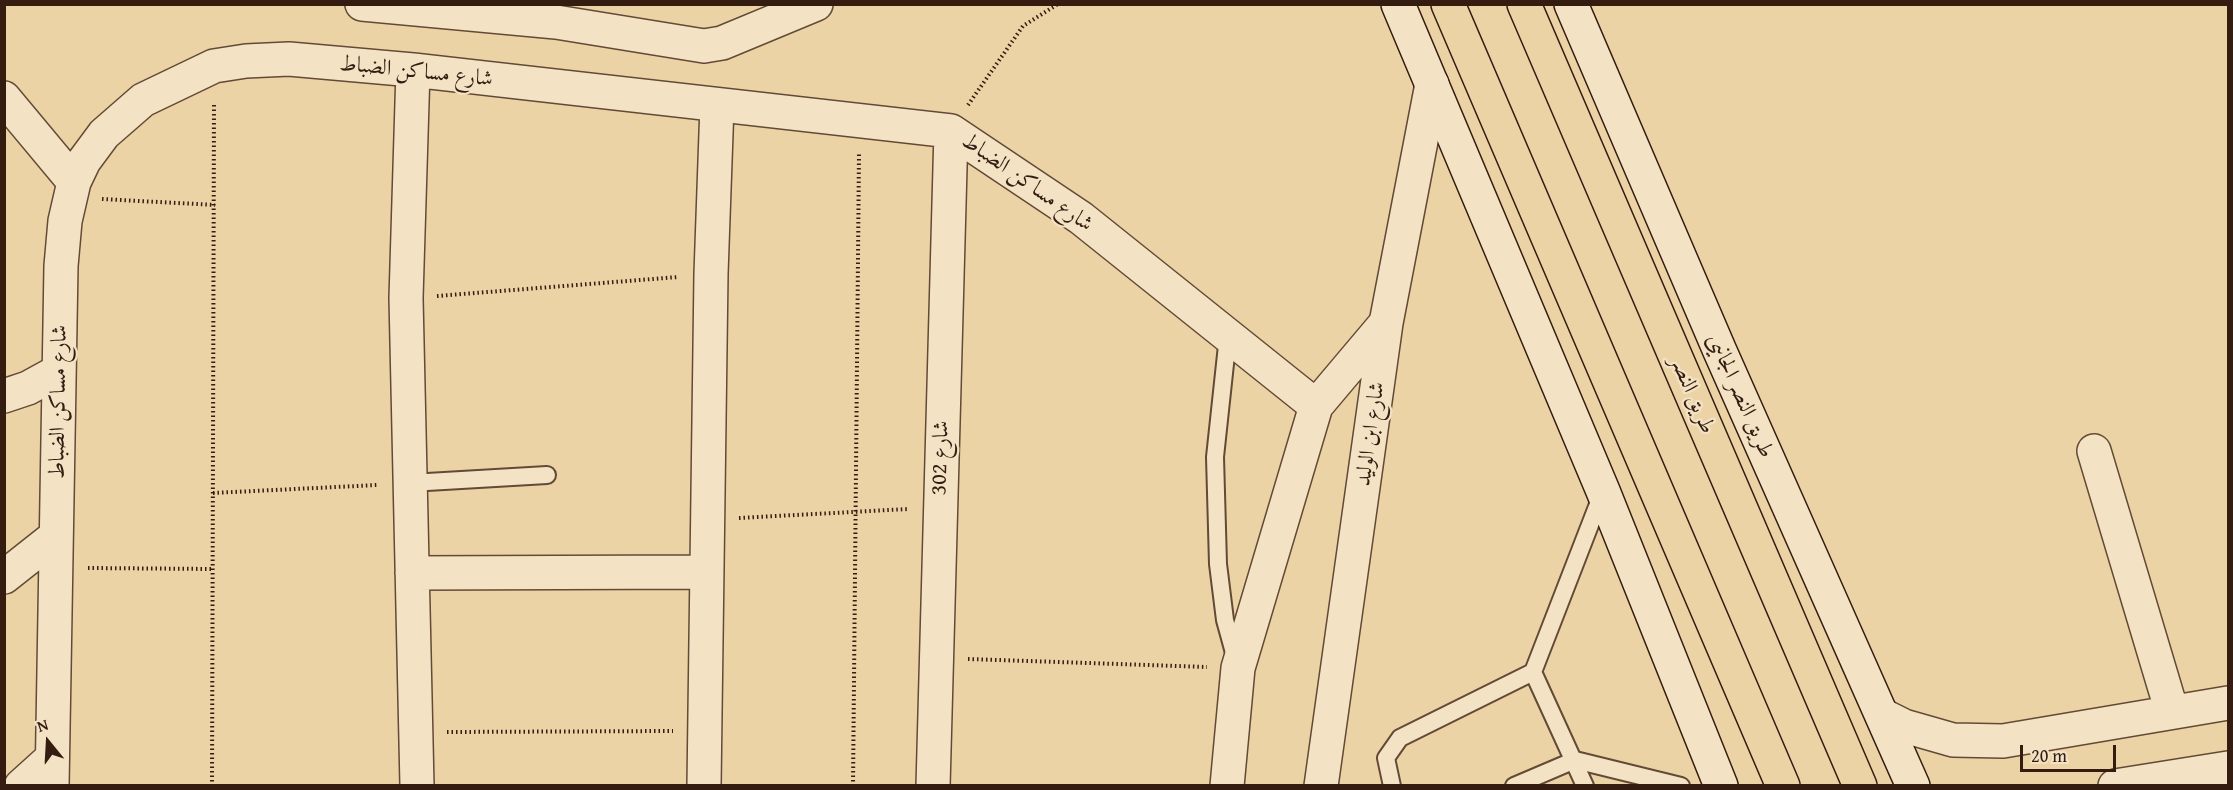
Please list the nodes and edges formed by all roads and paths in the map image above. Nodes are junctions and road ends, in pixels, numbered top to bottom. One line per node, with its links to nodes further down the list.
1 (362, 4): 8 (street)
2 (816, 4): 8 (street)
3 (1398, 4): 11 (street)
4 (1448, 4): 63 (highway)
5 (1524, 4): 64 (highway, طريق النصر)
6 (1571, 4): 44 (street, طريق النصر الجانيى)
7 (1058, 5): 15 (path)
8 (565, 13)
9 (214, 66): 10 (street, شارع مساكن الضباط); 16 (street, شارع مساكن الضباط); 17 (path)
10 (413, 70): 13 (street, شارع مساكن الضباط); 19 (street)
11 (1432, 84): 20 (street, شارع ابن الوليد); 28 (street)
12 (4, 98): 16 (street)
13 (717, 105): 14 (street, شارع مساكن الضباط); 18 (street)
14 (859, 121): 15 (street, شارع مساكن الضباط); 31 (path)
15 (951, 131): 21 (street, شارع مساكن الضباط); 30 (street, شارع 302)
16 (72, 190): 17 (path); 22 (street, شارع مساكن الضباط)
17 (215, 205): 29 (path)
18 (711, 274): 19 (path); 32 (street)
19 (406, 298): 27 (street)
20 (1386, 323): 24 (street); 57 (street, شارع ابن الوليد)
21 (1228, 336): 24 (street, شارع مساكن الضباط); 40 (lane)
22 (59, 371): 23 (street); 33 (street, شارع مساكن الضباط)
23 (4, 396)
24 (1316, 406): 40 (street)
25 (2094, 451): 43 (street)
26 (547, 475): 27 (lane)
27 (410, 483): 29 (path); 37 (street)
28 (1602, 491): 41 (lane); 62 (street)
29 (213, 493): 35 (path)
30 (939, 507): 31 (path); 39 (street, شارع 302)
31 (856, 512): 32 (path); 54 (path)
32 (707, 520): 36 (street)
33 (56, 536): 34 (street, شارع مساكن الضباط); 38 (street)
34 (56, 568): 35 (path); 49 (street, شارع مساكن الضباط)
35 (213, 569): 51 (path)
36 (706, 572): 37 (street); 45 (street)
37 (412, 573): 46 (street)
38 (4, 577)
39 (934, 658): 40 (path); 55 (street, شارع 302)
40 (1239, 668): 56 (street)
41 (1533, 672): 47 (lane); 58 (lane)
42 (2229, 703): 43 (street)
43 (2172, 712): 44 (street)
44 (1882, 715): 65 (street, طريق النصر الجانيى)
45 (704, 731): 46 (path); 53 (street)
46 (415, 732): 52 (street)
47 (1575, 760): 59 (lane); 60 (lane); 61 (lane)
48 (2229, 768): 66 (street)
49 (52, 772): 50 (street)
50 (21, 786)
51 (212, 786)
52 (417, 786)
53 (704, 786)
54 (853, 786)
55 (933, 786)
56 (1227, 786)
57 (1321, 786)
58 (1392, 786)
59 (1514, 786)
60 (1585, 786)
61 (1681, 786)
62 (1721, 786)
63 (1783, 786)
64 (1860, 786)
65 (1913, 786)
66 (2115, 786)

